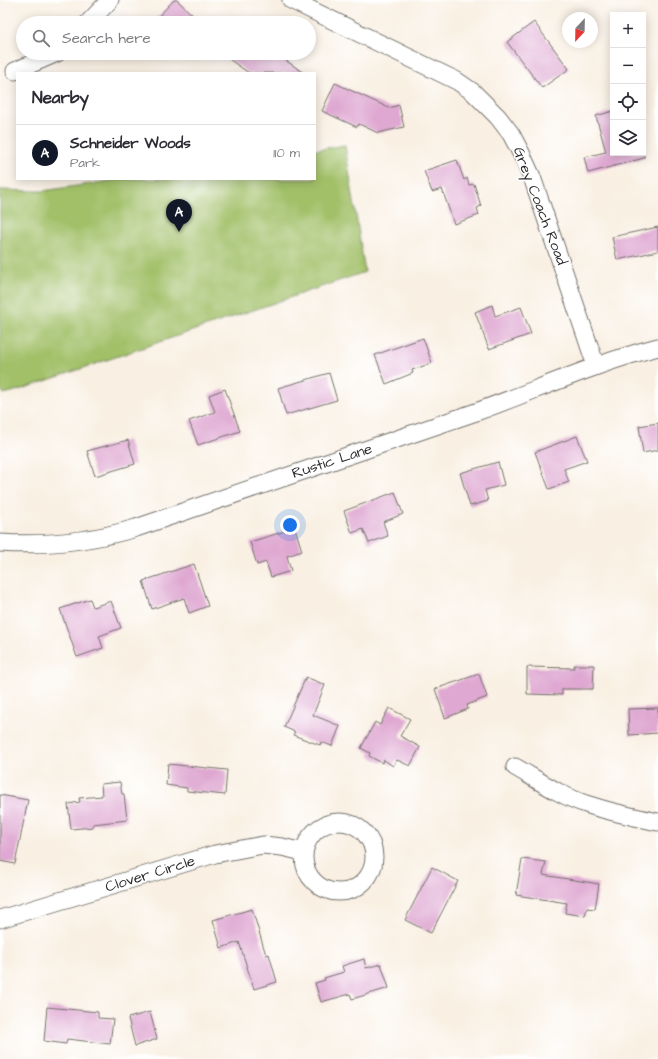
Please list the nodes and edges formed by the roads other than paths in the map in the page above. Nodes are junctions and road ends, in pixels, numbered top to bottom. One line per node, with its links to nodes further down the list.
1 (110, 0): 3 (street)
2 (291, 0): 7 (street, Grey Coach Road)
3 (95, 16)
4 (41, 60): 5 (street)
5 (15, 71)
6 (658, 347): 7 (street, Rustic Lane)
7 (596, 366): 8 (street, Rustic Lane)
8 (0, 543)
9 (515, 767): 10 (street)
10 (658, 822)
11 (303, 852): 11 (street); 12 (street, Clover Circle)
12 (0, 919)

